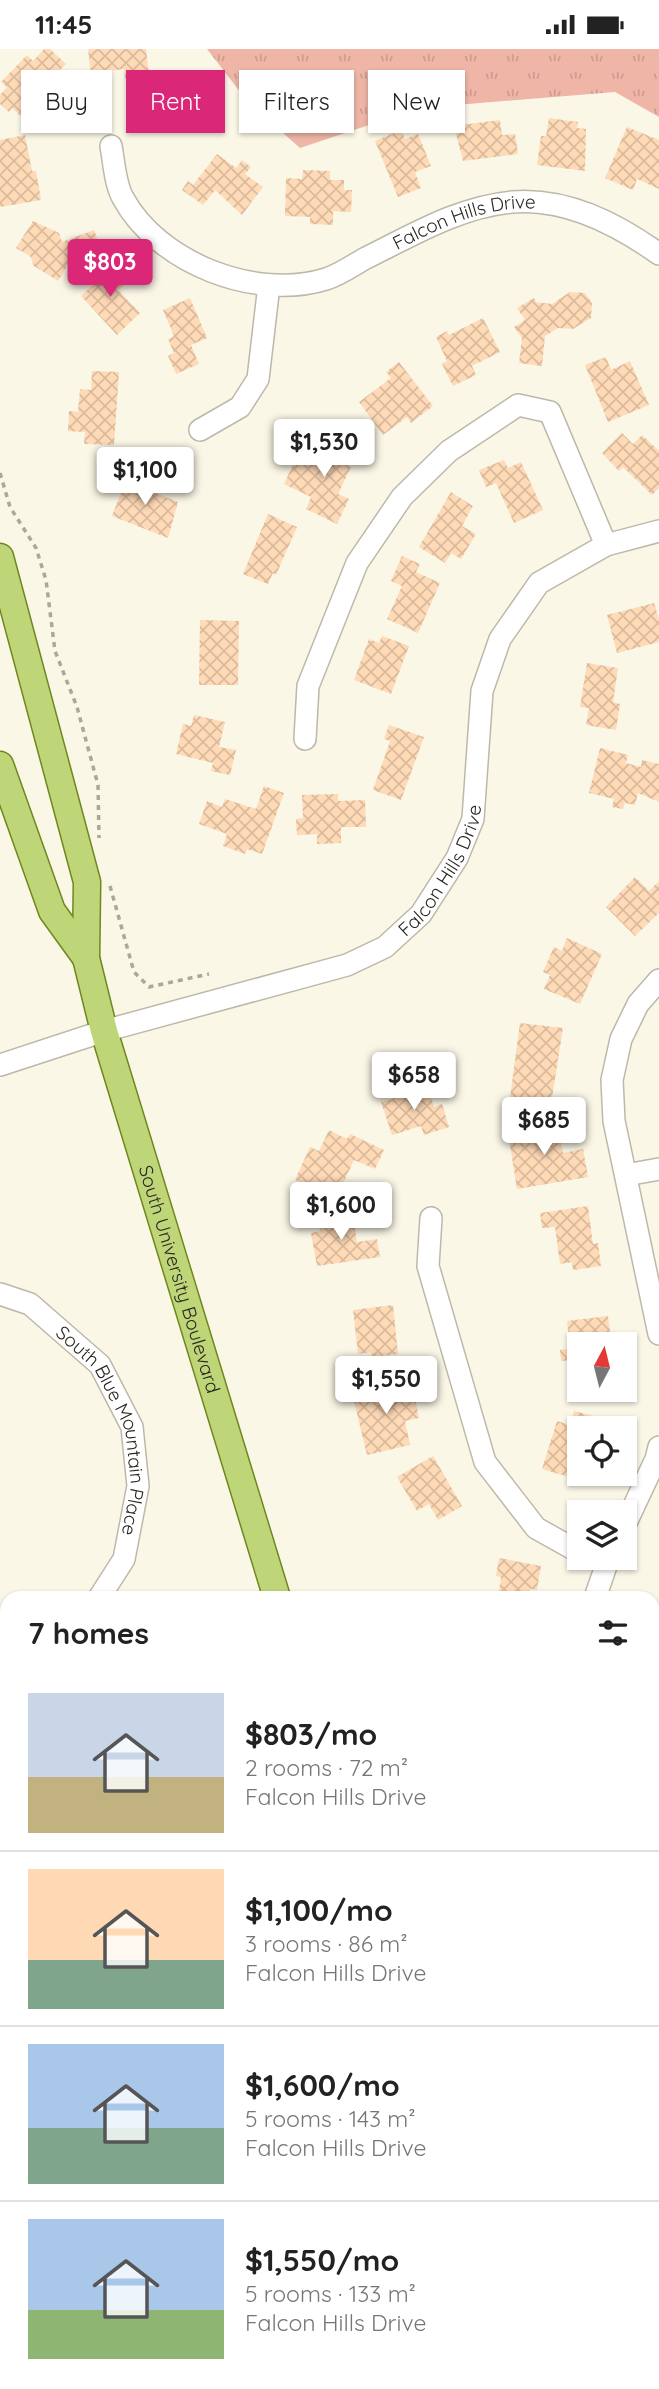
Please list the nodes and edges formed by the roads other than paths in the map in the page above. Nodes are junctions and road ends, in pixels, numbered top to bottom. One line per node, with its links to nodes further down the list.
1 (111, 146): 3 (street, Falcon Hills Drive)
2 (659, 254): 3 (street, Falcon Hills Drive)
3 (269, 285): 4 (street)
4 (200, 430)
5 (659, 531): 6 (street, Falcon Hills Drive)
6 (606, 545): 8 (street); 12 (street, Falcon Hills Drive)
7 (0, 557): 10 (main road, South University Boulevard)
8 (305, 739)
9 (0, 765): 10 (main road, South University Boulevard)
10 (86, 958): 12 (main road, South University Boulevard)
11 (659, 980): 15 (street)
12 (104, 1031): 13 (street, Falcon Hills Drive); 24 (main road, South University Boulevard)
13 (0, 1065)
14 (659, 1168): 15 (street)
15 (626, 1175): 18 (street)
16 (431, 1218): 21 (street)
17 (0, 1294): 23 (street, South Blue Mountain Place)
18 (659, 1334)
19 (659, 1447): 20 (street)
20 (637, 1500)
21 (567, 1545)
22 (599, 1570): 25 (street)
23 (103, 1591)
24 (275, 1591)
25 (596, 1591)

